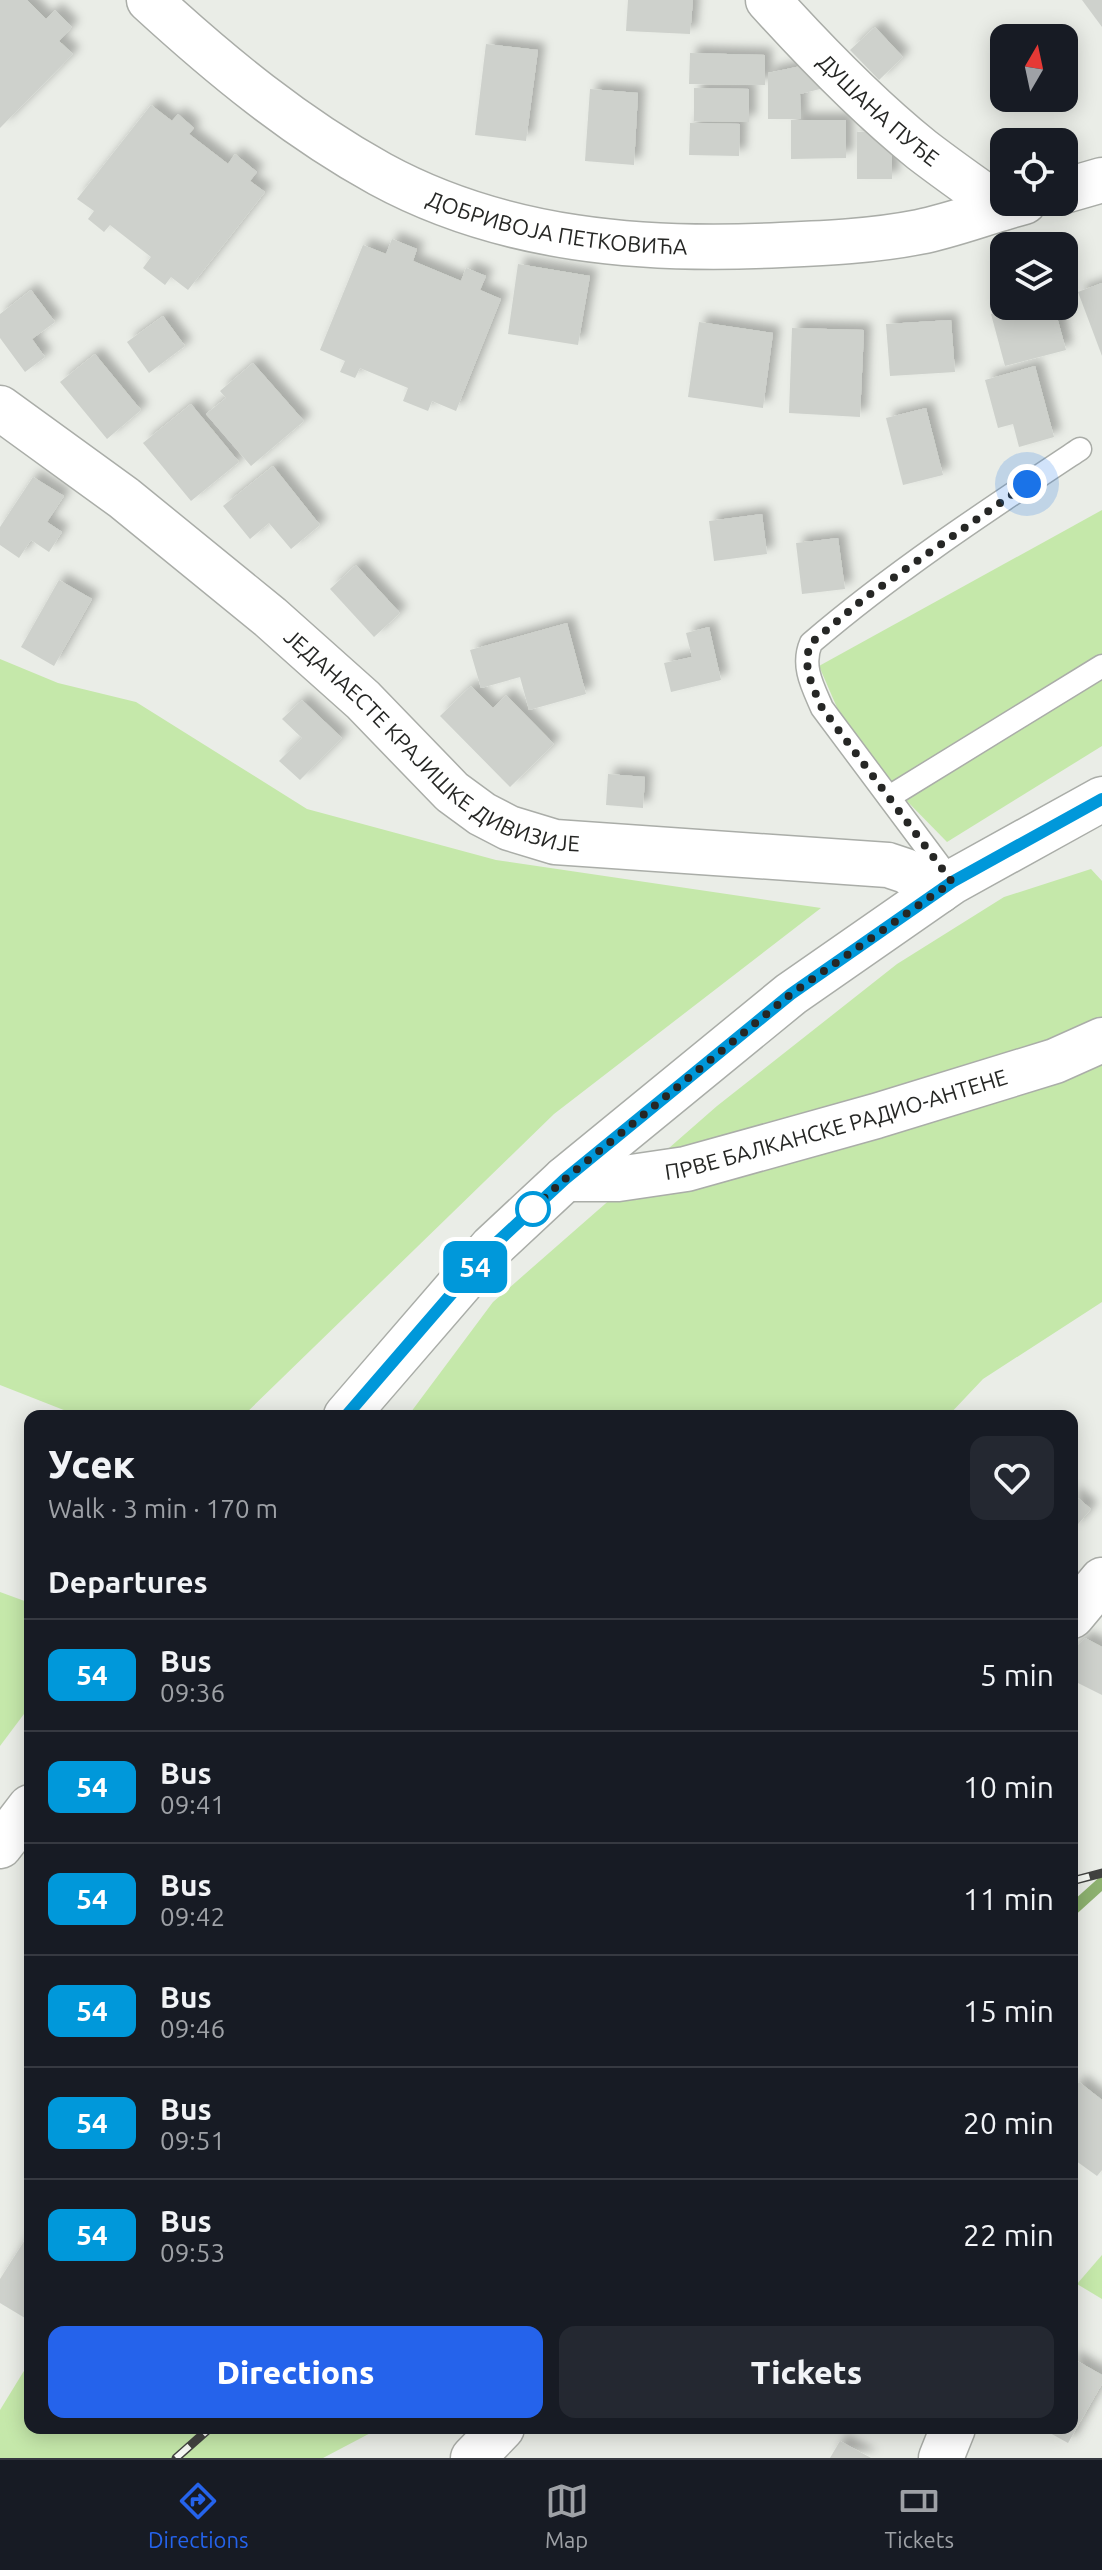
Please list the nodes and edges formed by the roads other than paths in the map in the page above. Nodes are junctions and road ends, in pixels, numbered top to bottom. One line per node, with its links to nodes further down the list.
1 (149, 0): 6 (street, ДОБРИВОЈА ПЕТКОВИЋА)
2 (768, 0): 5 (street, ДУШАНА ПУЂЕ)
3 (1102, 180): 4 (street)
4 (1078, 187)
5 (990, 191)
6 (990, 211)
7 (0, 408): 12 (street, ЈЕДАНАЕСТЕ КРАЈИШКЕ ДИВИЗИЈЕ)
8 (1080, 449): 10 (lane)
9 (1102, 666): 10 (lane)
10 (889, 797): 12 (lane)
11 (1102, 799): 12 (street)
12 (946, 887): 14 (street)
13 (1102, 1040): 14 (street, ПРВЕ БАЛКАНСКЕ РАДИО-АНТЕНЕ)
14 (565, 1179): 15 (street)
15 (351, 1410)
16 (1102, 1580): 17 (street)
17 (1078, 1609)
18 (24, 1815): 19 (street)
19 (0, 1846)
20 (496, 2434): 22 (street)
21 (951, 2434): 23 (street)
22 (473, 2458)
23 (941, 2458)

